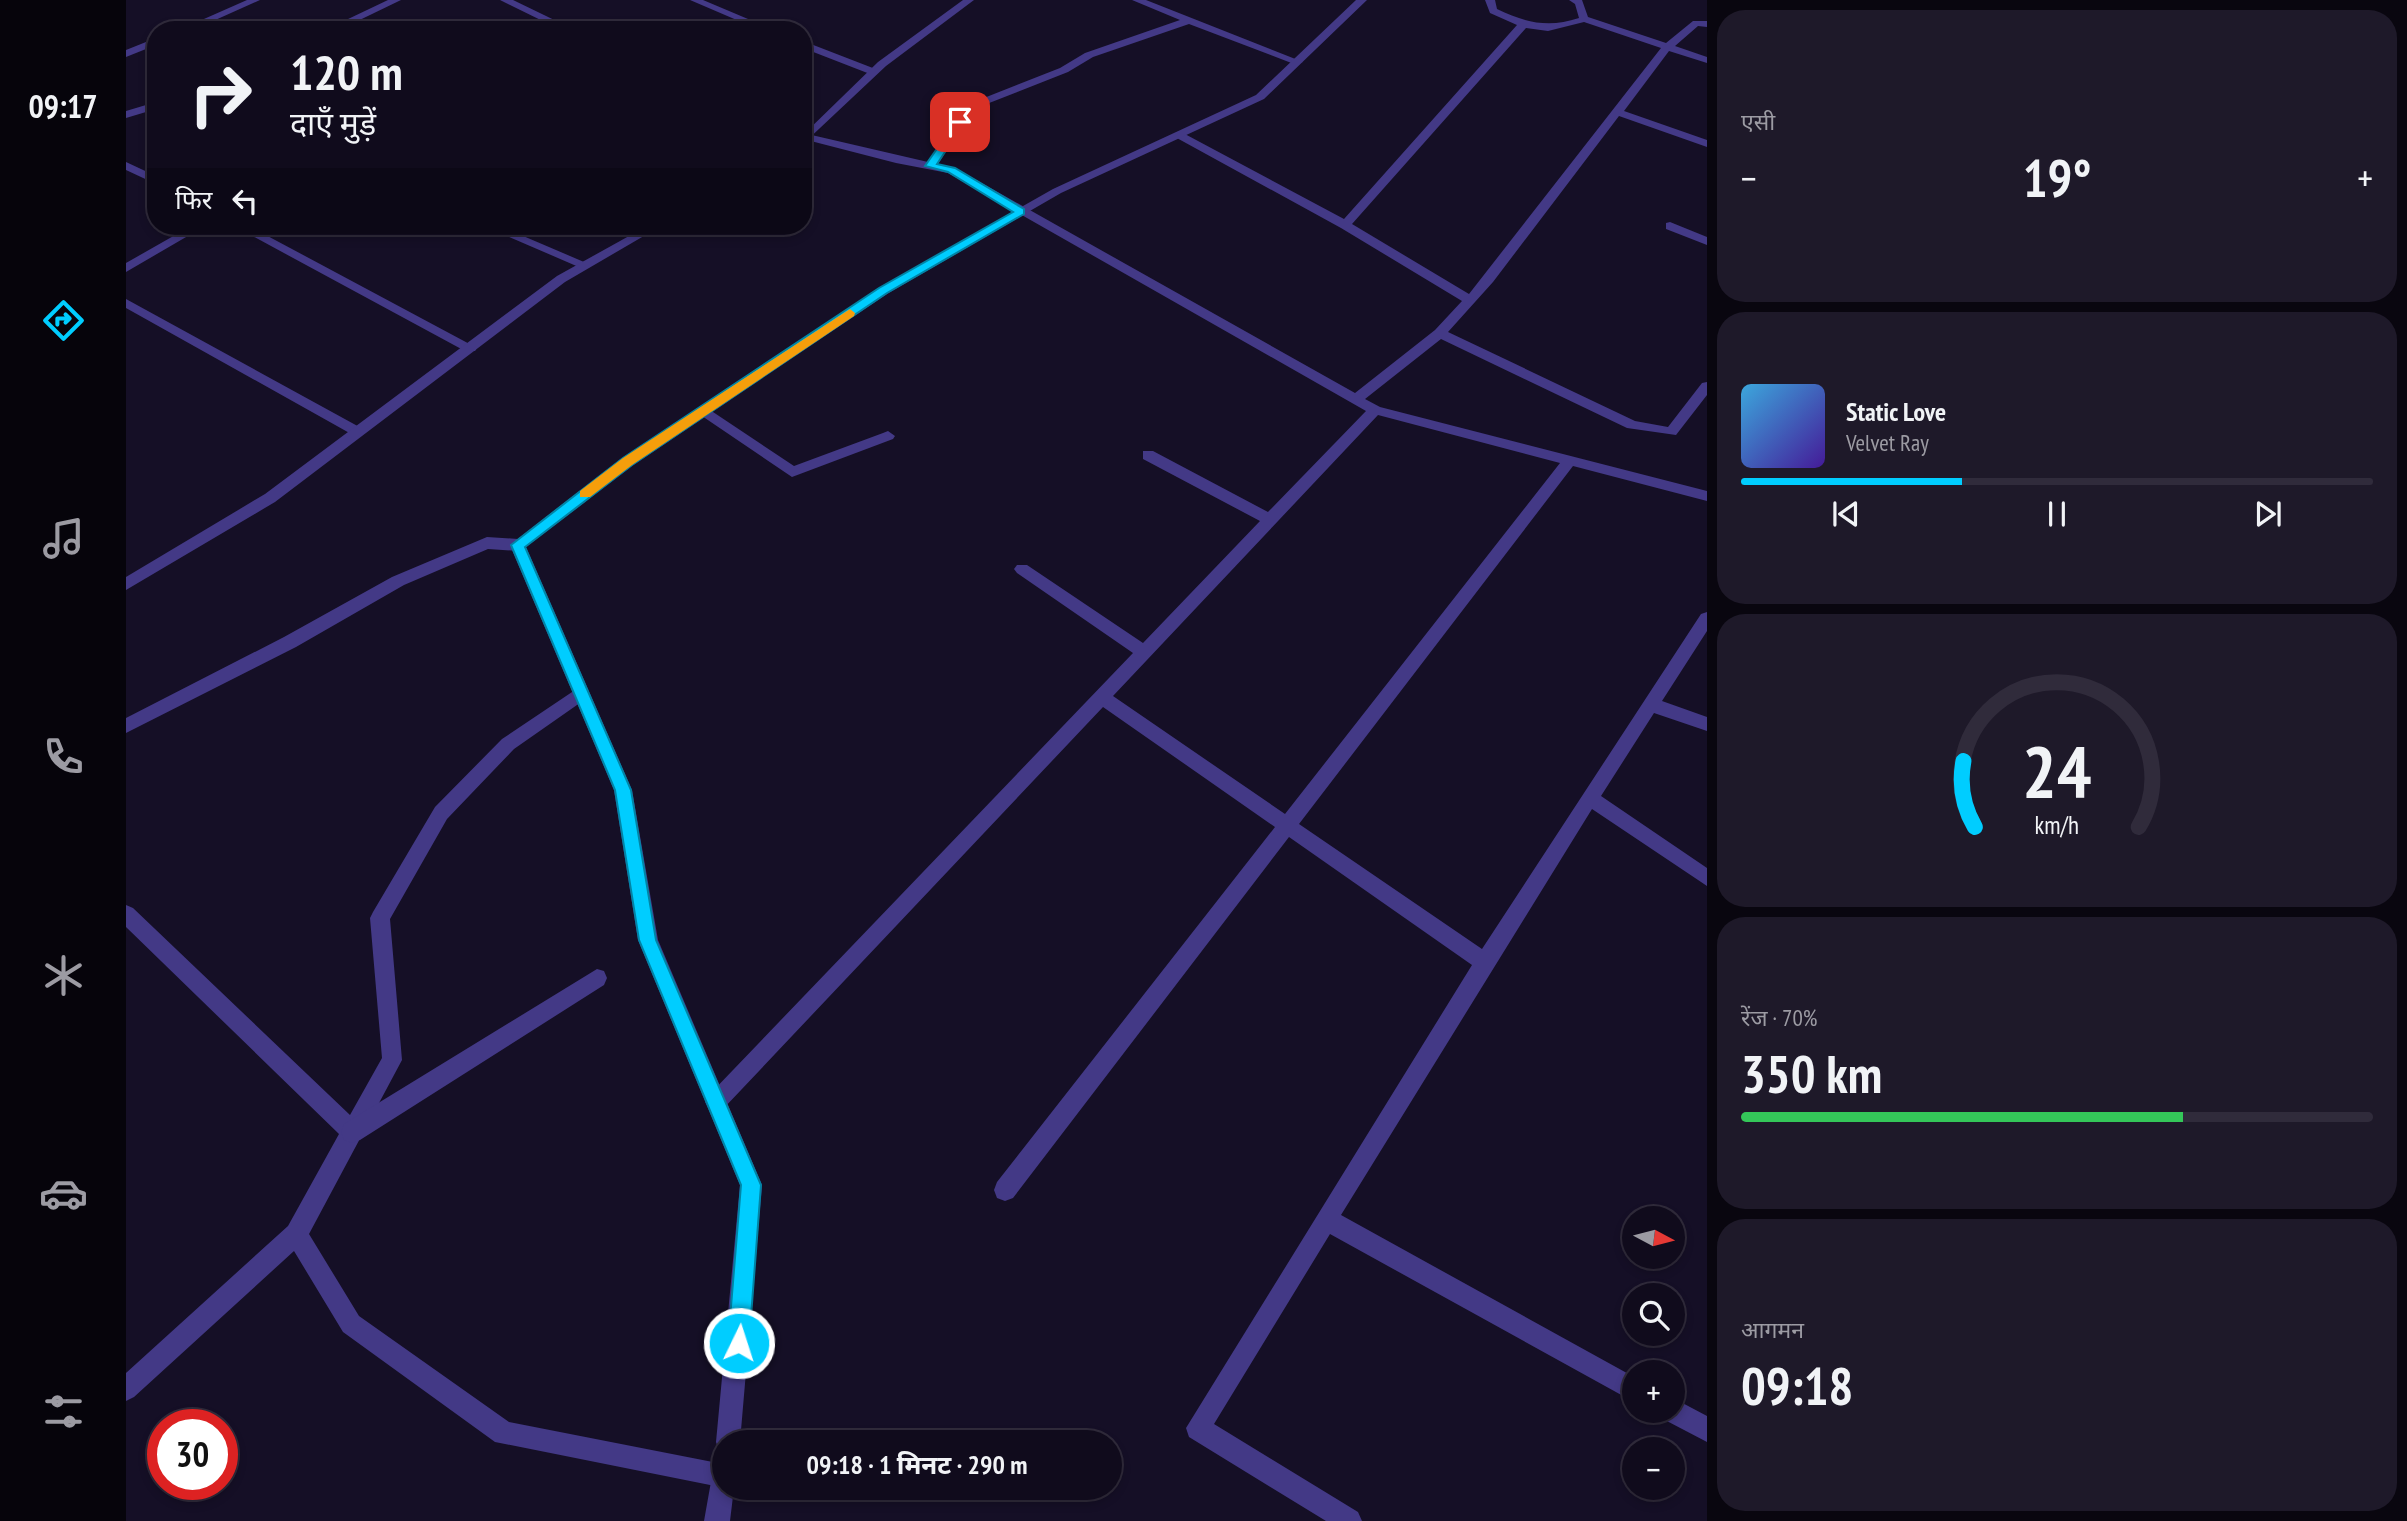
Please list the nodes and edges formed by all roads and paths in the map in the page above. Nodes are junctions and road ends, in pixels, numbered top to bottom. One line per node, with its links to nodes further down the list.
1 (255, 0): 12 (street)
2 (396, 0): 13 (street)
3 (505, 0): 14 (street)
4 (695, 0): 15 (street)
5 (969, 0): 24 (street)
6 (1137, 0): 11 (street)
7 (1363, 0): 23 (street)
8 (1490, 0): 17 (street)
9 (1574, 0): 10 (street)
10 (1584, 19): 17 (street); 19 (street)
11 (1191, 20): 23 (street); 33 (street)
12 (205, 21)
13 (350, 21)
14 (550, 21)
15 (747, 21)
16 (1707, 24): 19 (street)
17 (1522, 26): 36 (street)
18 (147, 45): 21 (street)
19 (1667, 47): 22 (street); 26 (street)
20 (812, 48): 24 (street)
21 (126, 54)
22 (1707, 60)
23 (1297, 62): 29 (street)
24 (874, 72): 28 (street)
25 (147, 108): 27 (street)
26 (1617, 112): 31 (street); 45 (street)
27 (126, 115)
28 (812, 131)
29 (1179, 135): 35 (street); 36 (street)
30 (812, 140): 33 (street)
31 (1707, 144)
32 (126, 165): 34 (street)
33 (930, 166): 35 (street)
34 (147, 176)
35 (1021, 212): 50 (street); 52 (street)
36 (1345, 225): 45 (street)
37 (1670, 226): 42 (street)
38 (183, 235): 44 (street)
39 (257, 235): 48 (street)
40 (512, 235): 43 (street)
41 (639, 235): 43 (street)
42 (1707, 241)
43 (585, 265): 48 (street)
44 (126, 268)
45 (1470, 300): 47 (street)
46 (126, 303): 53 (street)
47 (1440, 333): 49 (street); 50 (street)
48 (470, 348): 53 (street)
49 (1707, 386)
50 (1356, 400): 51 (street)
51 (1375, 410): 56 (street); 58 (street)
52 (704, 411): 54 (street); 59 (street)
53 (358, 432): 61 (street)
54 (888, 436)
55 (1148, 455): 58 (street)
56 (1570, 460): 57 (street); 70 (street)
57 (1707, 496)
58 (1270, 520): 63 (street)
59 (518, 545): 64 (street); 68 (street)
60 (1022, 569): 63 (street)
61 (126, 584)
62 (1707, 618): 66 (street)
63 (1144, 652): 65 (street)
64 (581, 693): 75 (street); 76 (street)
65 (1102, 696): 70 (street); 75 (street)
66 (1650, 704): 67 (street); 69 (street)
67 (1707, 724)
68 (126, 726)
69 (1590, 798): 71 (street); 73 (street)
70 (1287, 826): 73 (street); 77 (street)
71 (1707, 878)
72 (126, 914): 76 (street)
73 (1485, 962): 78 (street)
74 (597, 978): 76 (street)
75 (716, 1102): 83 (street)
76 (352, 1132): 79 (street)
77 (1005, 1190)
78 (1326, 1219): 80 (street); 88 (street)
79 (296, 1234): 81 (street); 85 (street)
80 (1622, 1383)
81 (126, 1388)
82 (1685, 1417): 84 (street)
83 (729, 1430)
84 (1707, 1430)
85 (712, 1470)
86 (720, 1500): 87 (street)
87 (717, 1521)
88 (1349, 1521)

